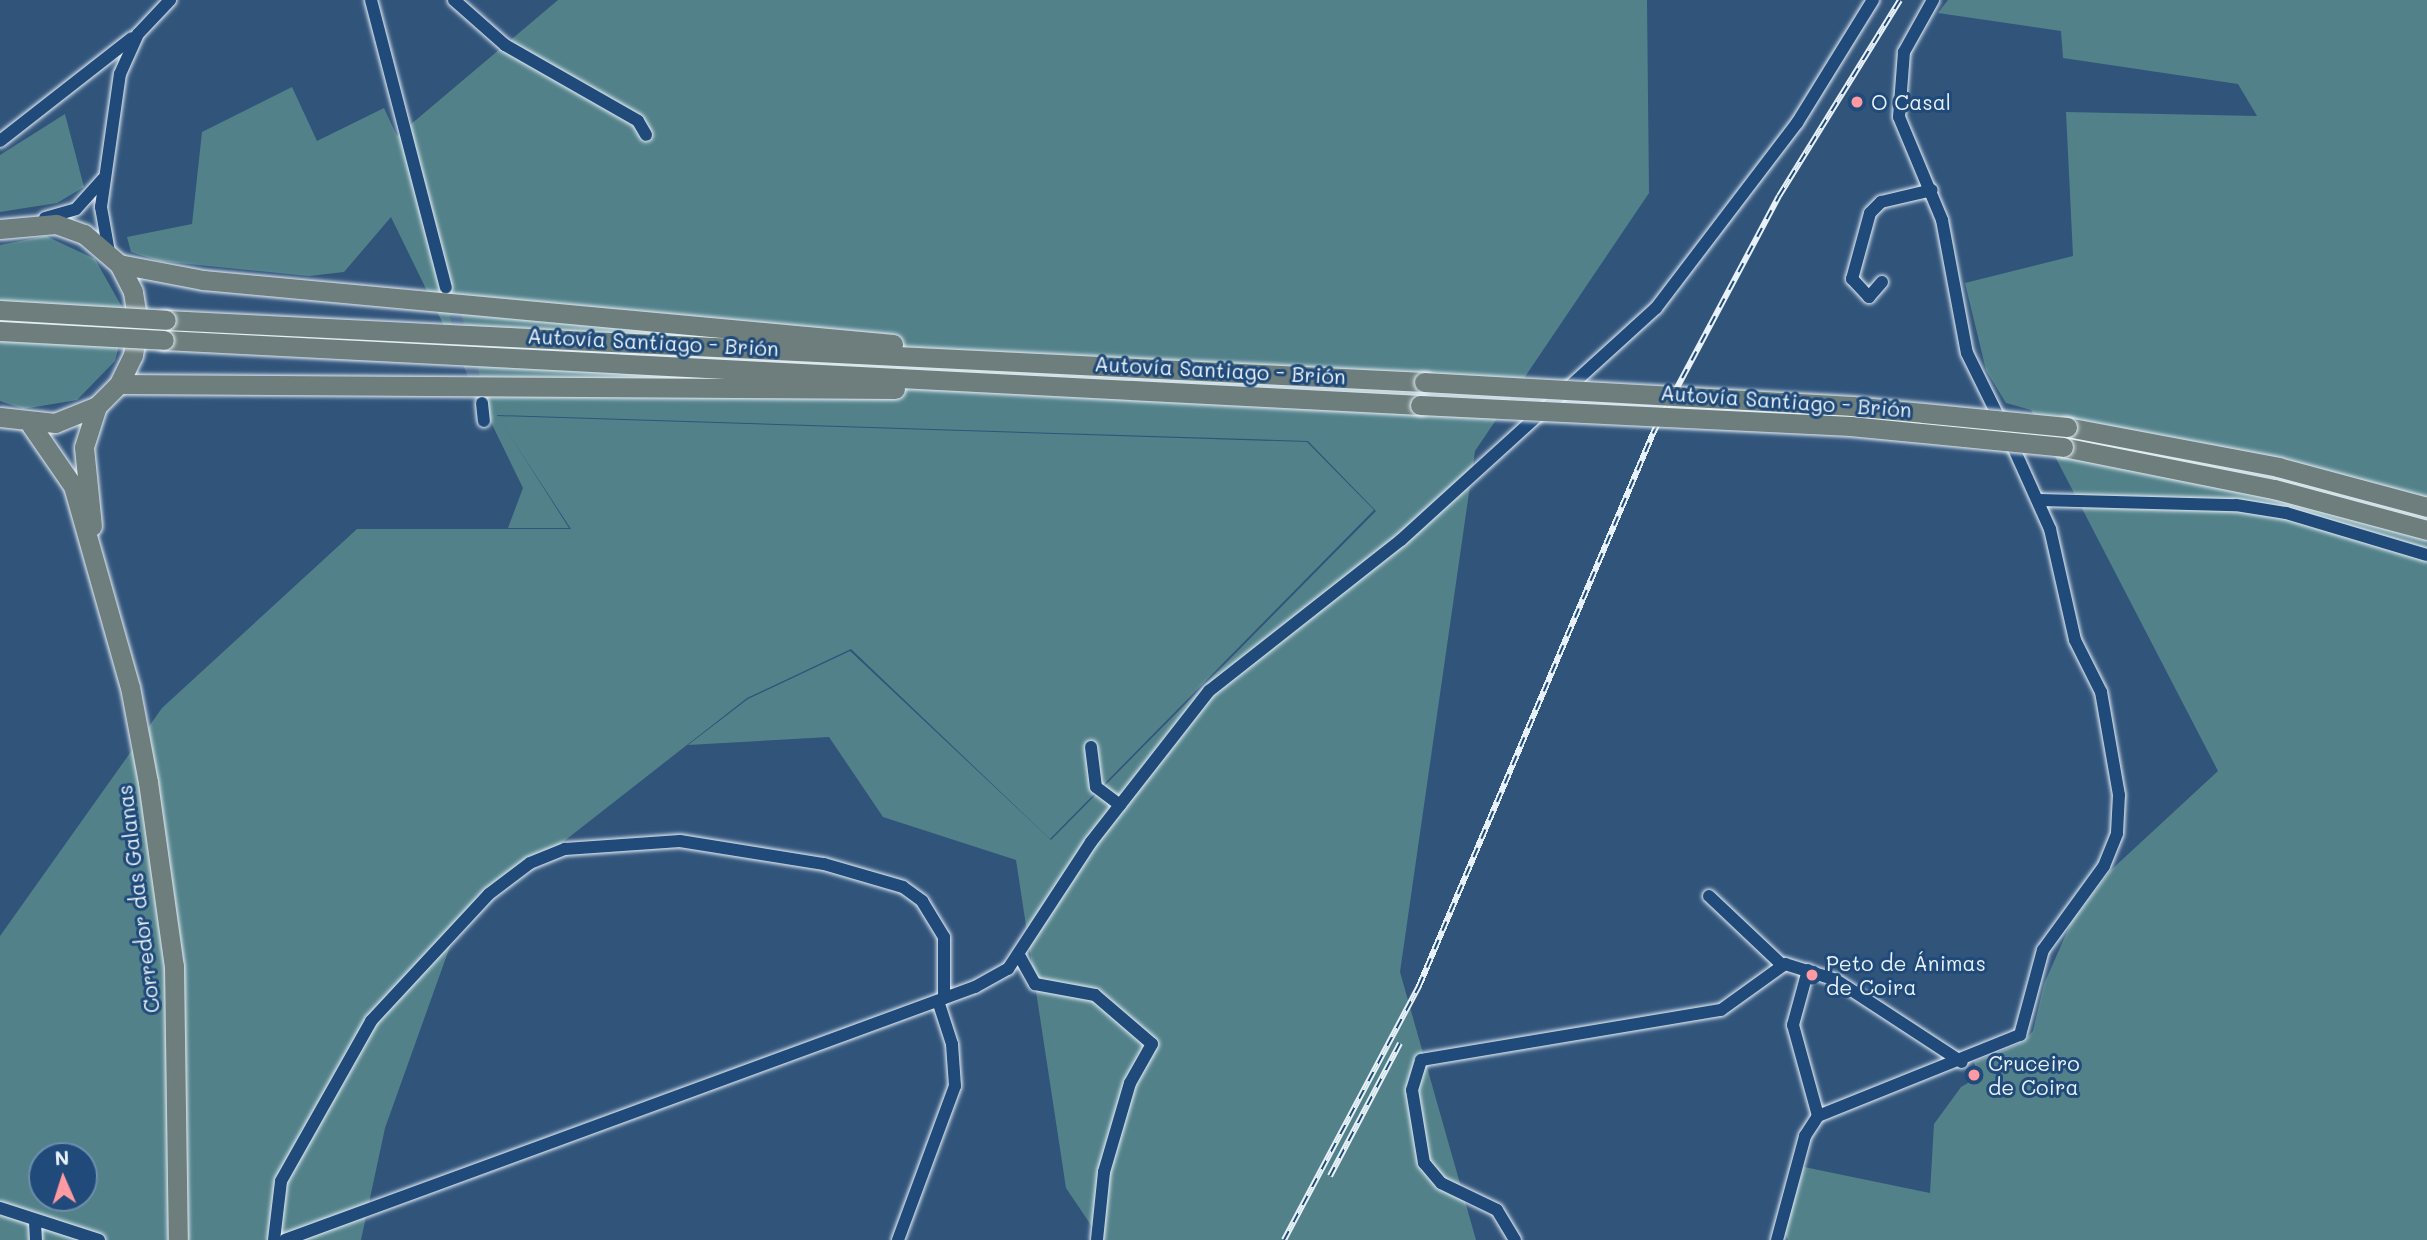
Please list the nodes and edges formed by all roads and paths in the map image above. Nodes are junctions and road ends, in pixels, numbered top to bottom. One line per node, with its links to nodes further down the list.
1 (170, 0): 6 (street)
2 (371, 0): 15 (street)
3 (454, 0): 7 (street)
4 (1873, 0): 31 (street)
5 (1933, 0): 10 (street)
6 (138, 34): 8 (street); 9 (street)
7 (646, 135)
8 (0, 141)
9 (104, 179): 11 (street); 13 (street)
10 (1931, 190): 14 (street); 25 (street)
11 (25, 223): 12 (highway); 13 (highway)
12 (0, 229)
13 (114, 258): 18 (highway); 20 (highway)
14 (1882, 282)
15 (446, 287)
16 (0, 310): 18 (highway, Autovía Santiago - Brión, bridge)
17 (0, 331): 19 (highway, Autovía Santiago - Brión, bridge)
18 (976, 360): 26 (highway, Autovía Santiago - Brión, bridge)
19 (1000, 381): 20 (highway); 27 (highway, Autovía Santiago - Brión, bridge)
20 (119, 384): 22 (highway)
21 (482, 402): 23 (street)
22 (97, 405): 24 (highway); 29 (highway)
23 (484, 421)
24 (11, 424): 29 (highway)
25 (2040, 500): 28 (street); 37 (street)
26 (2427, 507)
27 (2427, 530)
28 (2427, 555)
29 (95, 558): 41 (highway, Corredor das Galanas)
30 (1091, 747): 31 (street)
31 (1119, 805): 33 (street)
32 (1709, 896): 34 (street)
33 (1020, 957): 36 (street); 47 (street)
34 (1782, 965): 35 (street); 48 (street)
35 (1808, 970): 37 (street); 38 (street)
36 (941, 1000): 44 (street); 45 (street); 46 (street)
37 (1962, 1062): 38 (street)
38 (1818, 1116): 49 (street)
39 (0, 1208): 40 (street)
40 (35, 1222): 42 (street); 43 (street)
41 (178, 1231)
42 (36, 1240)
43 (99, 1240)
44 (275, 1240)
45 (285, 1240)
46 (898, 1240)
47 (1097, 1240)
48 (1515, 1240)
49 (1777, 1240)

